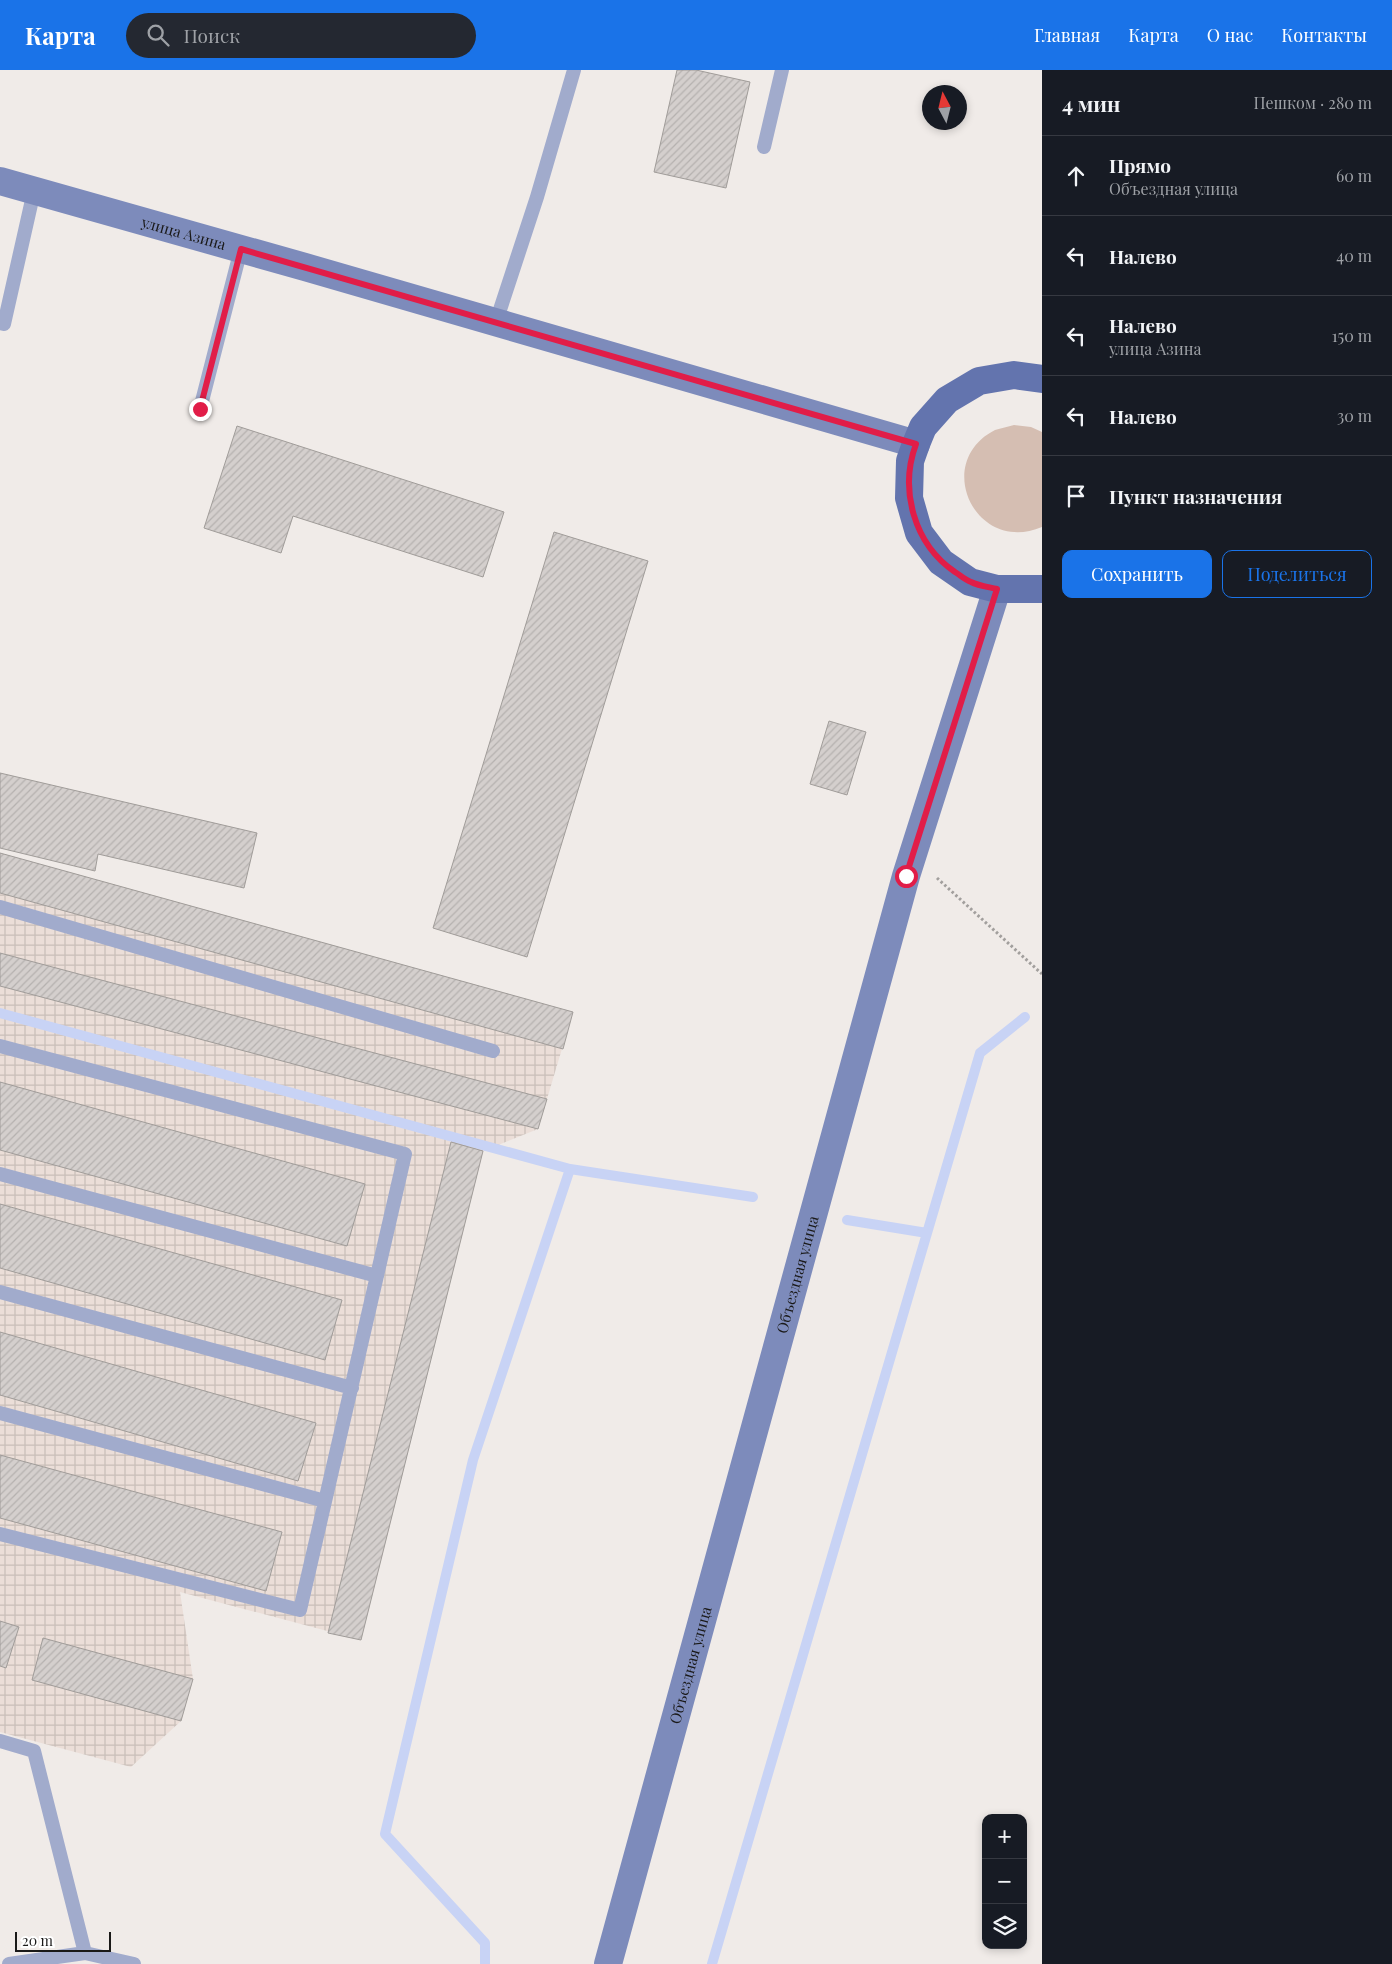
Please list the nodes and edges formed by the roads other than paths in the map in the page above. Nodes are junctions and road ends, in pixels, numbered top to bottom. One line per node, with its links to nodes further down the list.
1 (574, 70): 7 (lane)
2 (782, 70): 3 (lane)
3 (764, 147)
4 (0, 181): 5 (main road, улица Азина)
5 (34, 191): 6 (main road, улица Азина); 8 (lane)
6 (241, 249): 7 (main road, улица Азина); 11 (lane)
7 (496, 322): 12 (main road, улица Азина)
8 (2, 324): 9 (lane)
9 (0, 338)
10 (1042, 379): 12 (main road)
11 (200, 409)
12 (916, 444): 13 (main road)
13 (997, 589): 14 (main road); 29 (main road, Объездная улица)
14 (1042, 589)
15 (0, 907): 17 (lane)
16 (0, 1046): 19 (lane)
17 (493, 1051)
18 (0, 1174): 19 (lane)
19 (377, 1276): 21 (lane)
20 (0, 1292): 21 (lane)
21 (352, 1388): 23 (lane)
22 (0, 1413): 23 (lane)
23 (325, 1501): 24 (lane)
24 (0, 1534)
25 (0, 1742): 26 (lane)
26 (85, 1953): 27 (lane); 28 (lane)
27 (9, 1964)
28 (134, 1964)
29 (608, 1964)

